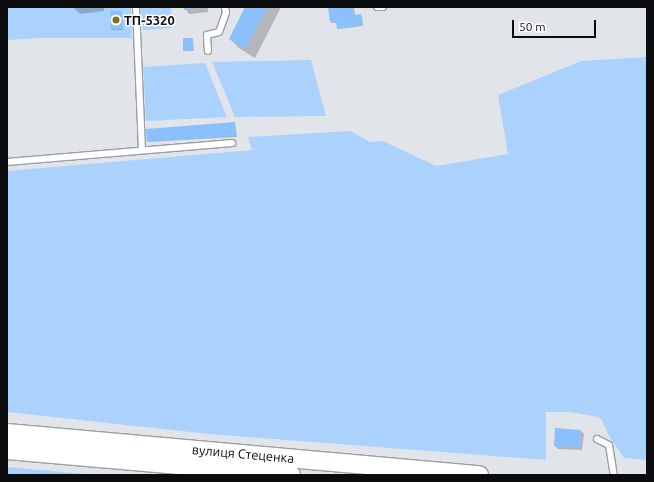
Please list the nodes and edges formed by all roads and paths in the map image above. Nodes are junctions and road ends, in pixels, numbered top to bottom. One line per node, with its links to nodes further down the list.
1 (136, 7): 7 (lane)
2 (377, 7): 3 (lane)
3 (383, 7)
4 (227, 9): 5 (lane)
5 (208, 51)
6 (232, 143): 7 (lane)
7 (142, 150): 8 (lane)
8 (7, 162)
9 (7, 433): 13 (main road, вулиця Стеценка)
10 (597, 439): 14 (lane)
11 (7, 450): 12 (main road, вулиця Стеценка)
12 (291, 475)
13 (479, 475)
14 (614, 475)

